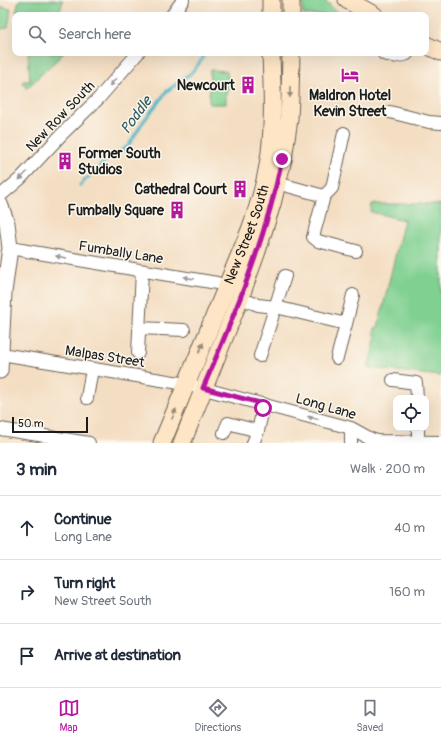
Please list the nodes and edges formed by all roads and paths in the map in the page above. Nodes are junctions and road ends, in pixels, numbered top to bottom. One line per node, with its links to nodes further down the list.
1 (183, 0): 5 (street)
2 (271, 0): 6 (main road)
3 (291, 0): 7 (main road)
4 (347, 0): 8 (main road)
5 (174, 12)
6 (271, 12)
7 (291, 12)
8 (369, 12)
9 (429, 46): 10 (main road)
10 (441, 52)
11 (135, 56): 18 (street, New Row South, one-way to 18)
12 (271, 56): 25 (main road, New Street South)
13 (290, 56): 17 (main road, New Street South, one-way to 17)
14 (390, 112): 15 (street)
15 (441, 123)
16 (344, 133): 19 (street)
17 (278, 183): 19 (street); 27 (main road, New Street South)
18 (0, 196)
19 (324, 196): 22 (street)
20 (0, 204): 21 (street)
21 (10, 248): 23 (street, Fumbally Lane, one-way to 21); 32 (street)
22 (356, 251)
23 (142, 271): 25 (street, Fumbally Lane, one-way to 23); 30 (street)
24 (285, 276): 28 (street)
25 (227, 287): 39 (main road, New Street South, one-way to 25)
26 (353, 295): 29 (street)
27 (240, 298): 28 (street); 40 (main road, New Street South)
28 (276, 307): 29 (street); 34 (street)
29 (346, 324): 35 (street)
30 (138, 328): 31 (street); 33 (street)
31 (184, 330)
32 (1, 354): 36 (street, Malpas Street); 37 (street)
33 (138, 354)
34 (260, 356)
35 (337, 358)
36 (92, 369): 39 (street, Malpas Street); 42 (street)
37 (0, 371)
38 (393, 380): 41 (street)
39 (186, 384): 40 (street, Malpas Street); 52 (main road, New Street South, one-way to 39)
40 (203, 388): 43 (street, Long Lane); 53 (main road, New Street South)
41 (417, 395)
42 (87, 398)
43 (264, 404): 44 (street, Long Lane, one-way to 43); 46 (street)
44 (351, 428): 49 (street, Long Lane); 55 (street)
45 (0, 429): 51 (street)
46 (258, 431): 48 (street); 54 (street)
47 (418, 431): 49 (street)
48 (224, 433)
49 (418, 442): 50 (street, Long Lane)
50 (441, 442)
51 (89, 443)
52 (162, 443)
53 (182, 443)
54 (253, 443)
55 (351, 443)

